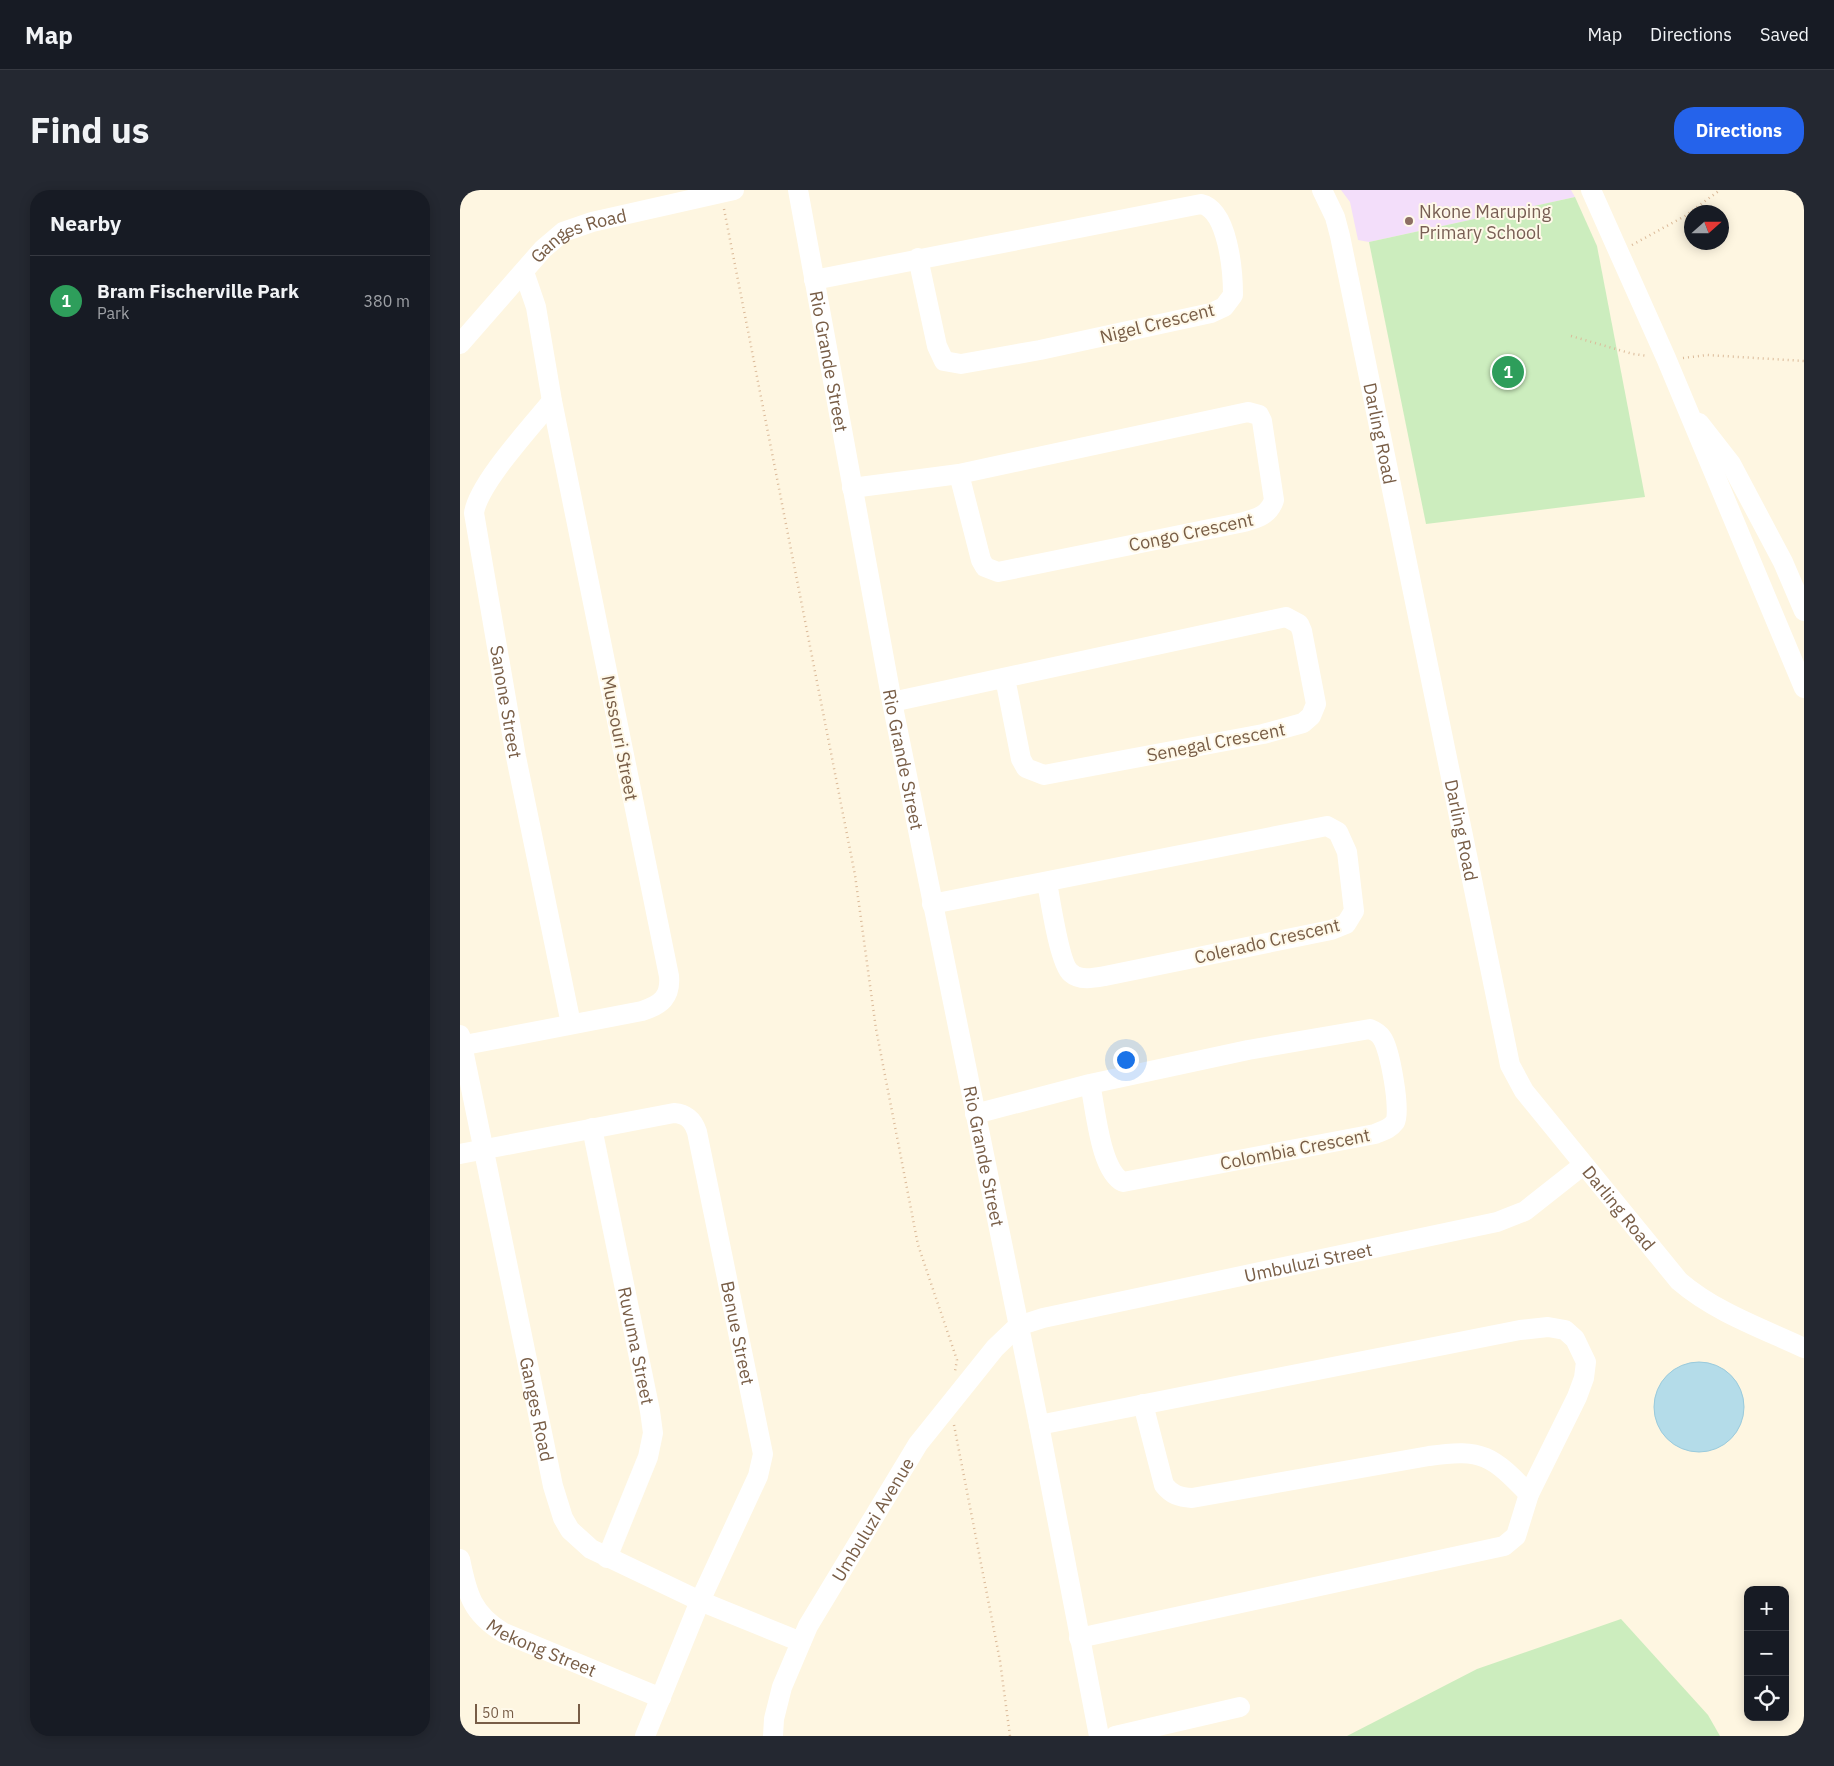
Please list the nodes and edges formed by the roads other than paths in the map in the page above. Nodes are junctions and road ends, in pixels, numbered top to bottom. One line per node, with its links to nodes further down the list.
1 (798, 190): 7 (street, Rio Grande Street)
2 (1322, 190): 26 (street, Darling Road)
3 (1591, 190): 10 (street)
4 (728, 192): 6 (street, Ganges Road)
5 (918, 258): 5 (street, Nigel Crescent); 7 (street, Nigel Crescent)
6 (524, 272): 8 (street, Ganges Road); 9 (street, Mussouri Street)
7 (814, 280): 12 (street, Rio Grande Street)
8 (460, 344)
9 (552, 402): 19 (street, Sanone Street); 19 (street, Mussouri Street)
10 (1689, 416): 13 (street); 15 (street)
11 (959, 474): 11 (street, Congo Crescent); 12 (street, Congo Crescent)
12 (852, 488): 16 (street, Rio Grande Street)
13 (1804, 611)
14 (1005, 678): 14 (street, Senegal Crescent); 16 (street, Senegal Crescent)
15 (1804, 688)
16 (892, 702): 18 (street, Rio Grande Street)
17 (1047, 882): 17 (street, Colerado Crescent); 18 (street, Colerado Crescent)
18 (932, 904): 22 (street, Rio Grande Street)
19 (571, 1024): 20 (street, Mussouri Street)
20 (461, 1042): 24 (street, Ganges Road)
21 (1090, 1084): 21 (street, Colombia Crescent); 22 (street, Colombia Crescent)
22 (975, 1114): 27 (street, Rio Grande Street)
23 (592, 1128): 24 (street, Benue Street); 32 (street, Ruvuma Street); 34 (street, Benue Street)
24 (484, 1149): 25 (street); 32 (street, Ganges Road)
25 (460, 1154)
26 (1582, 1166): 27 (street, Umbuluzi Street); 28 (street, Darling Road)
27 (1018, 1326): 30 (street, Rio Grande Street); 36 (street, Umbuluzi Avenue)
28 (1804, 1348)
29 (1142, 1404): 30 (street); 31 (street); 31 (street)
30 (1039, 1425): 35 (street, Rio Grande Street)
31 (1530, 1494): 35 (street)
32 (607, 1558): 34 (street, Ganges Road)
33 (460, 1559): 37 (street, Mekong Street)
34 (700, 1601): 36 (street, Ganges Road); 37 (street, Benue Street)
35 (1079, 1638): 41 (street, Rio Grande Street)
36 (801, 1642): 40 (street, Umbuluzi Avenue)
37 (661, 1698): 39 (street, Benue Street)
38 (1240, 1707): 42 (street)
39 (645, 1736)
40 (773, 1736)
41 (1099, 1736)
42 (1115, 1736)

